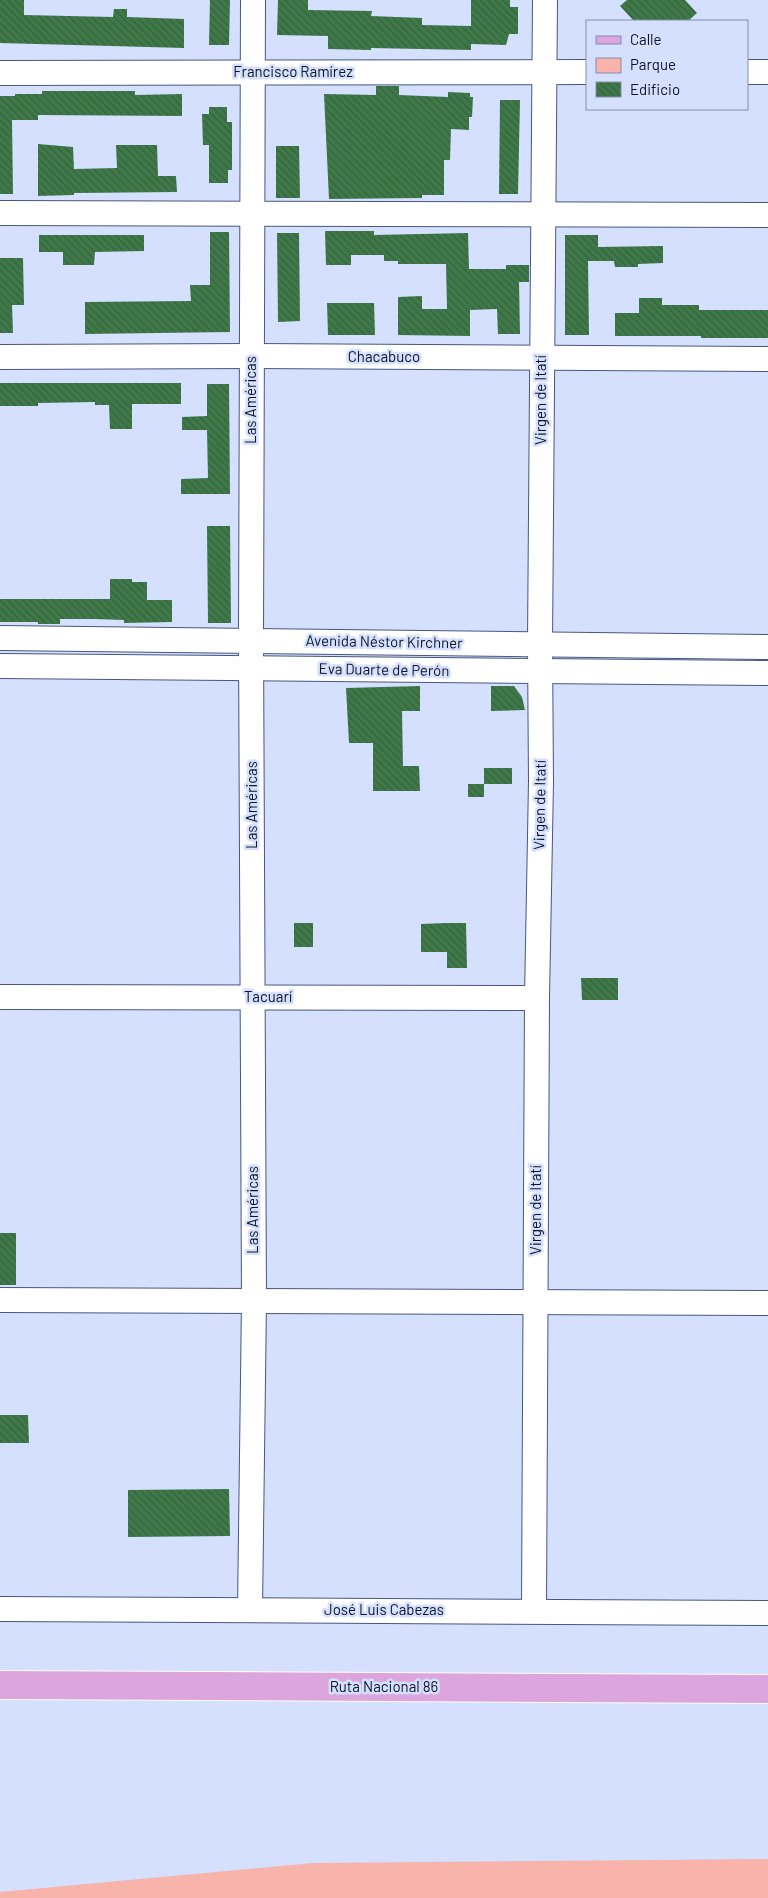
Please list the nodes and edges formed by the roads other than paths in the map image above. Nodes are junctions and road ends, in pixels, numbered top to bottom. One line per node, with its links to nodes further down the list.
1 (253, 0): 3 (street, Las Américas)
2 (545, 0): 4 (street, Virgen de Itatí)
3 (253, 72): 4 (street, Francisco Ramírez); 8 (street, Francisco Ramírez); 10 (street, Las Américas)
4 (544, 72): 5 (street, Francisco Ramírez); 11 (street, Virgen de Itatí)
5 (586, 72)
6 (748, 72): 7 (street)
7 (768, 72)
8 (0, 73)
9 (0, 212): 10 (street)
10 (252, 213): 11 (street); 13 (street, Las Américas)
11 (543, 214): 12 (street); 15 (street, Virgen de Itatí)
12 (768, 215)
13 (251, 356): 14 (street, Chacabuco); 15 (street, Chacabuco); 18 (street, Las Américas)
14 (0, 358)
15 (542, 358): 16 (street, Chacabuco); 19 (street, Virgen de Itatí)
16 (768, 359)
17 (0, 638): 18 (street, Avenida Néstor Kirchner)
18 (251, 640): 19 (street, Avenida Néstor Kirchner); 22 (street, Las Américas)
19 (540, 644): 20 (street, Avenida Néstor Kirchner); 23 (street, Virgen de Itatí)
20 (768, 647)
21 (0, 666): 22 (street, Eva Duarte de Perón)
22 (251, 668): 23 (street, Eva Duarte de Perón); 26 (street, Las Américas)
23 (540, 671): 24 (street, Eva Duarte de Perón); 27 (street, Virgen de Itatí)
24 (768, 673)
25 (0, 997): 26 (street, Tacuarí)
26 (252, 997): 27 (street, Tacuarí); 29 (street, Las Américas)
27 (537, 998): 30 (street, Virgen de Itatí)
28 (0, 1300): 29 (street)
29 (254, 1301): 30 (street); 33 (street, Las Américas)
30 (536, 1303): 31 (street); 34 (street, Virgen de Itatí)
31 (768, 1303)
32 (0, 1609): 33 (street, José Luis Cabezas)
33 (250, 1610): 34 (street, José Luis Cabezas)
34 (534, 1611): 35 (street, José Luis Cabezas)
35 (768, 1613)
36 (0, 1685): 37 (main road, Ruta Nacional 86)
37 (768, 1689)

